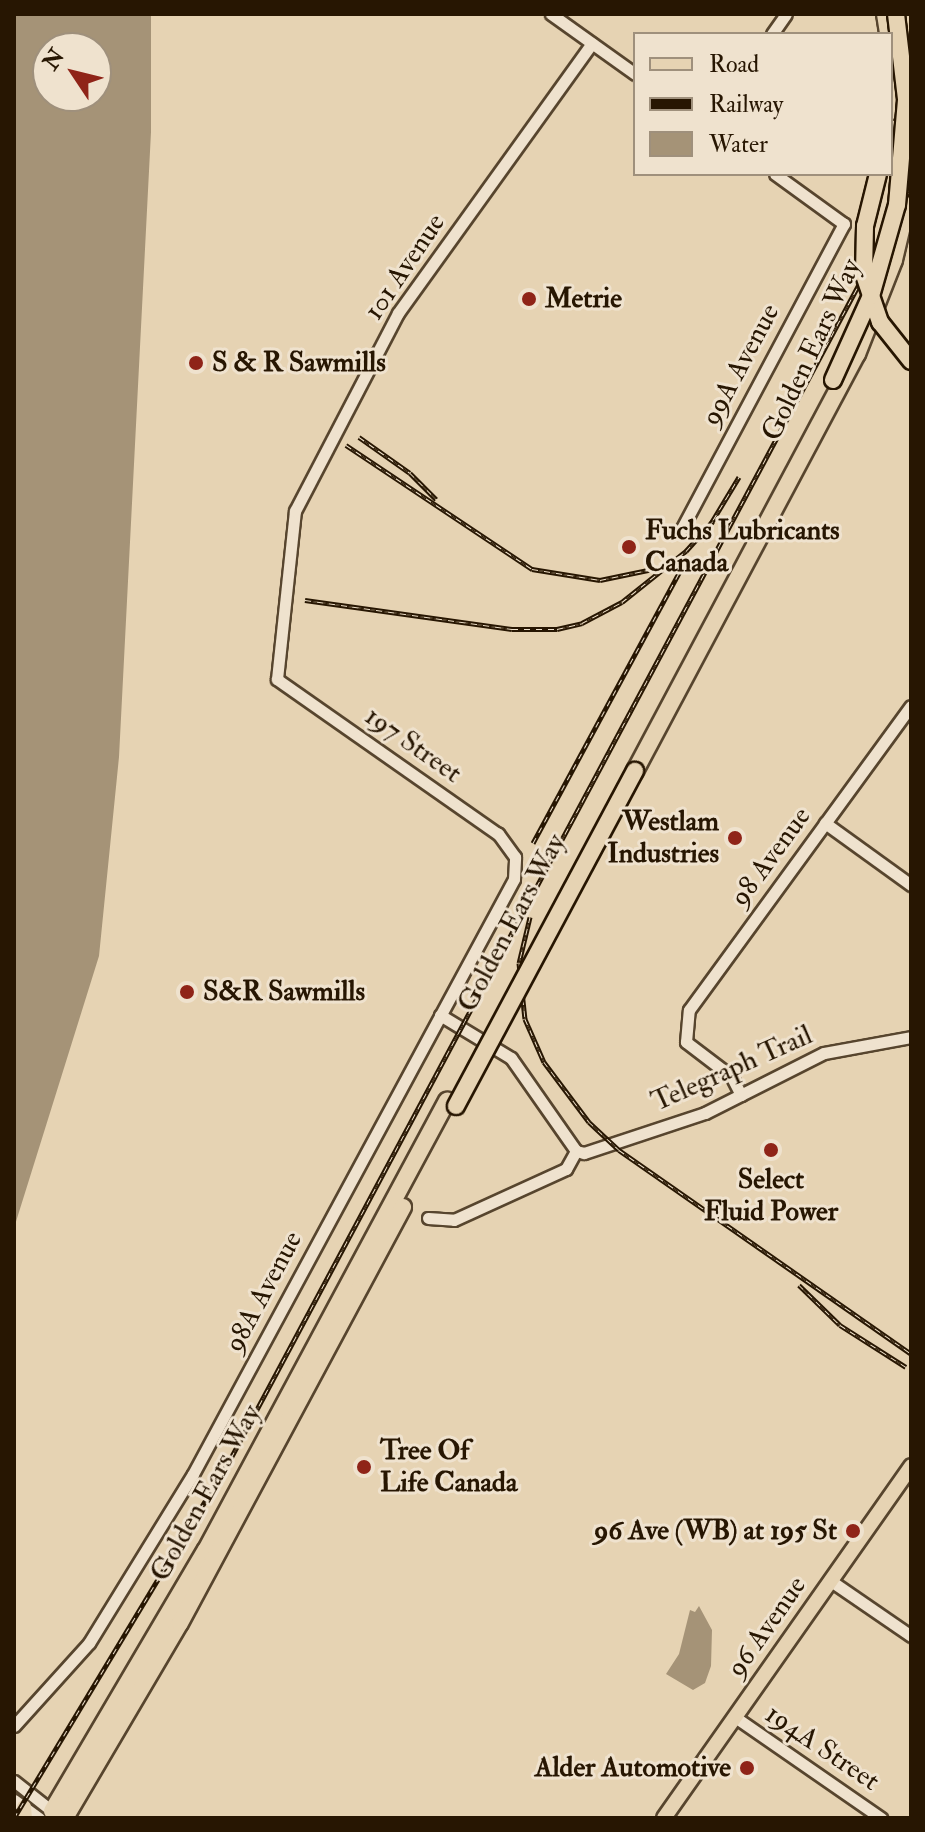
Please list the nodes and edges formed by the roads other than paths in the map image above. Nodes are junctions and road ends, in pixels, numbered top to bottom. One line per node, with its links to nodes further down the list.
1 (551, 14): 7 (street)
2 (786, 14): 5 (street)
3 (896, 14): 13 (highway, Golden Ears Way, bridge)
4 (906, 14): 6 (highway)
5 (773, 32)
6 (911, 38)
7 (592, 43): 8 (street); 15 (street, 101 Avenue)
8 (633, 73)
9 (778, 176): 14 (street, 99A Avenue)
10 (878, 176): 12 (highway, bridge)
11 (911, 188): 13 (highway, Golden Ears Way)
12 (911, 361)
13 (837, 382): 23 (highway, Golden Ears Way, bridge)
14 (681, 530)
15 (277, 679): 18 (street, 197 Street)
16 (911, 706): 17 (street, 98 Avenue)
17 (825, 823): 19 (street); 22 (street, 98 Avenue)
18 (515, 857): 20 (street, 98A Avenue)
19 (911, 885)
20 (440, 1015): 24 (street); 30 (street, 98A Avenue)
21 (911, 1037): 22 (street, Telegraph Trail)
22 (741, 1095): 24 (street, Telegraph Trail)
23 (451, 1103): 32 (highway, Golden Ears Way); 34 (highway, Golden Ears Way)
24 (576, 1151): 25 (street)
25 (428, 1218)
26 (911, 1466): 27 (main road, 96 Avenue)
27 (831, 1581): 28 (street); 29 (main road, 96 Avenue)
28 (911, 1636)
29 (735, 1717): 36 (main road, 96 Avenue); 37 (street, 194A Street)
30 (14, 1726)
31 (14, 1781): 34 (street)
32 (78, 1798): 34 (highway, Golden Ears Way); 35 (highway)
33 (21, 1808): 34 (street)
34 (52, 1817)
35 (79, 1818)
36 (664, 1818)
37 (881, 1818)

